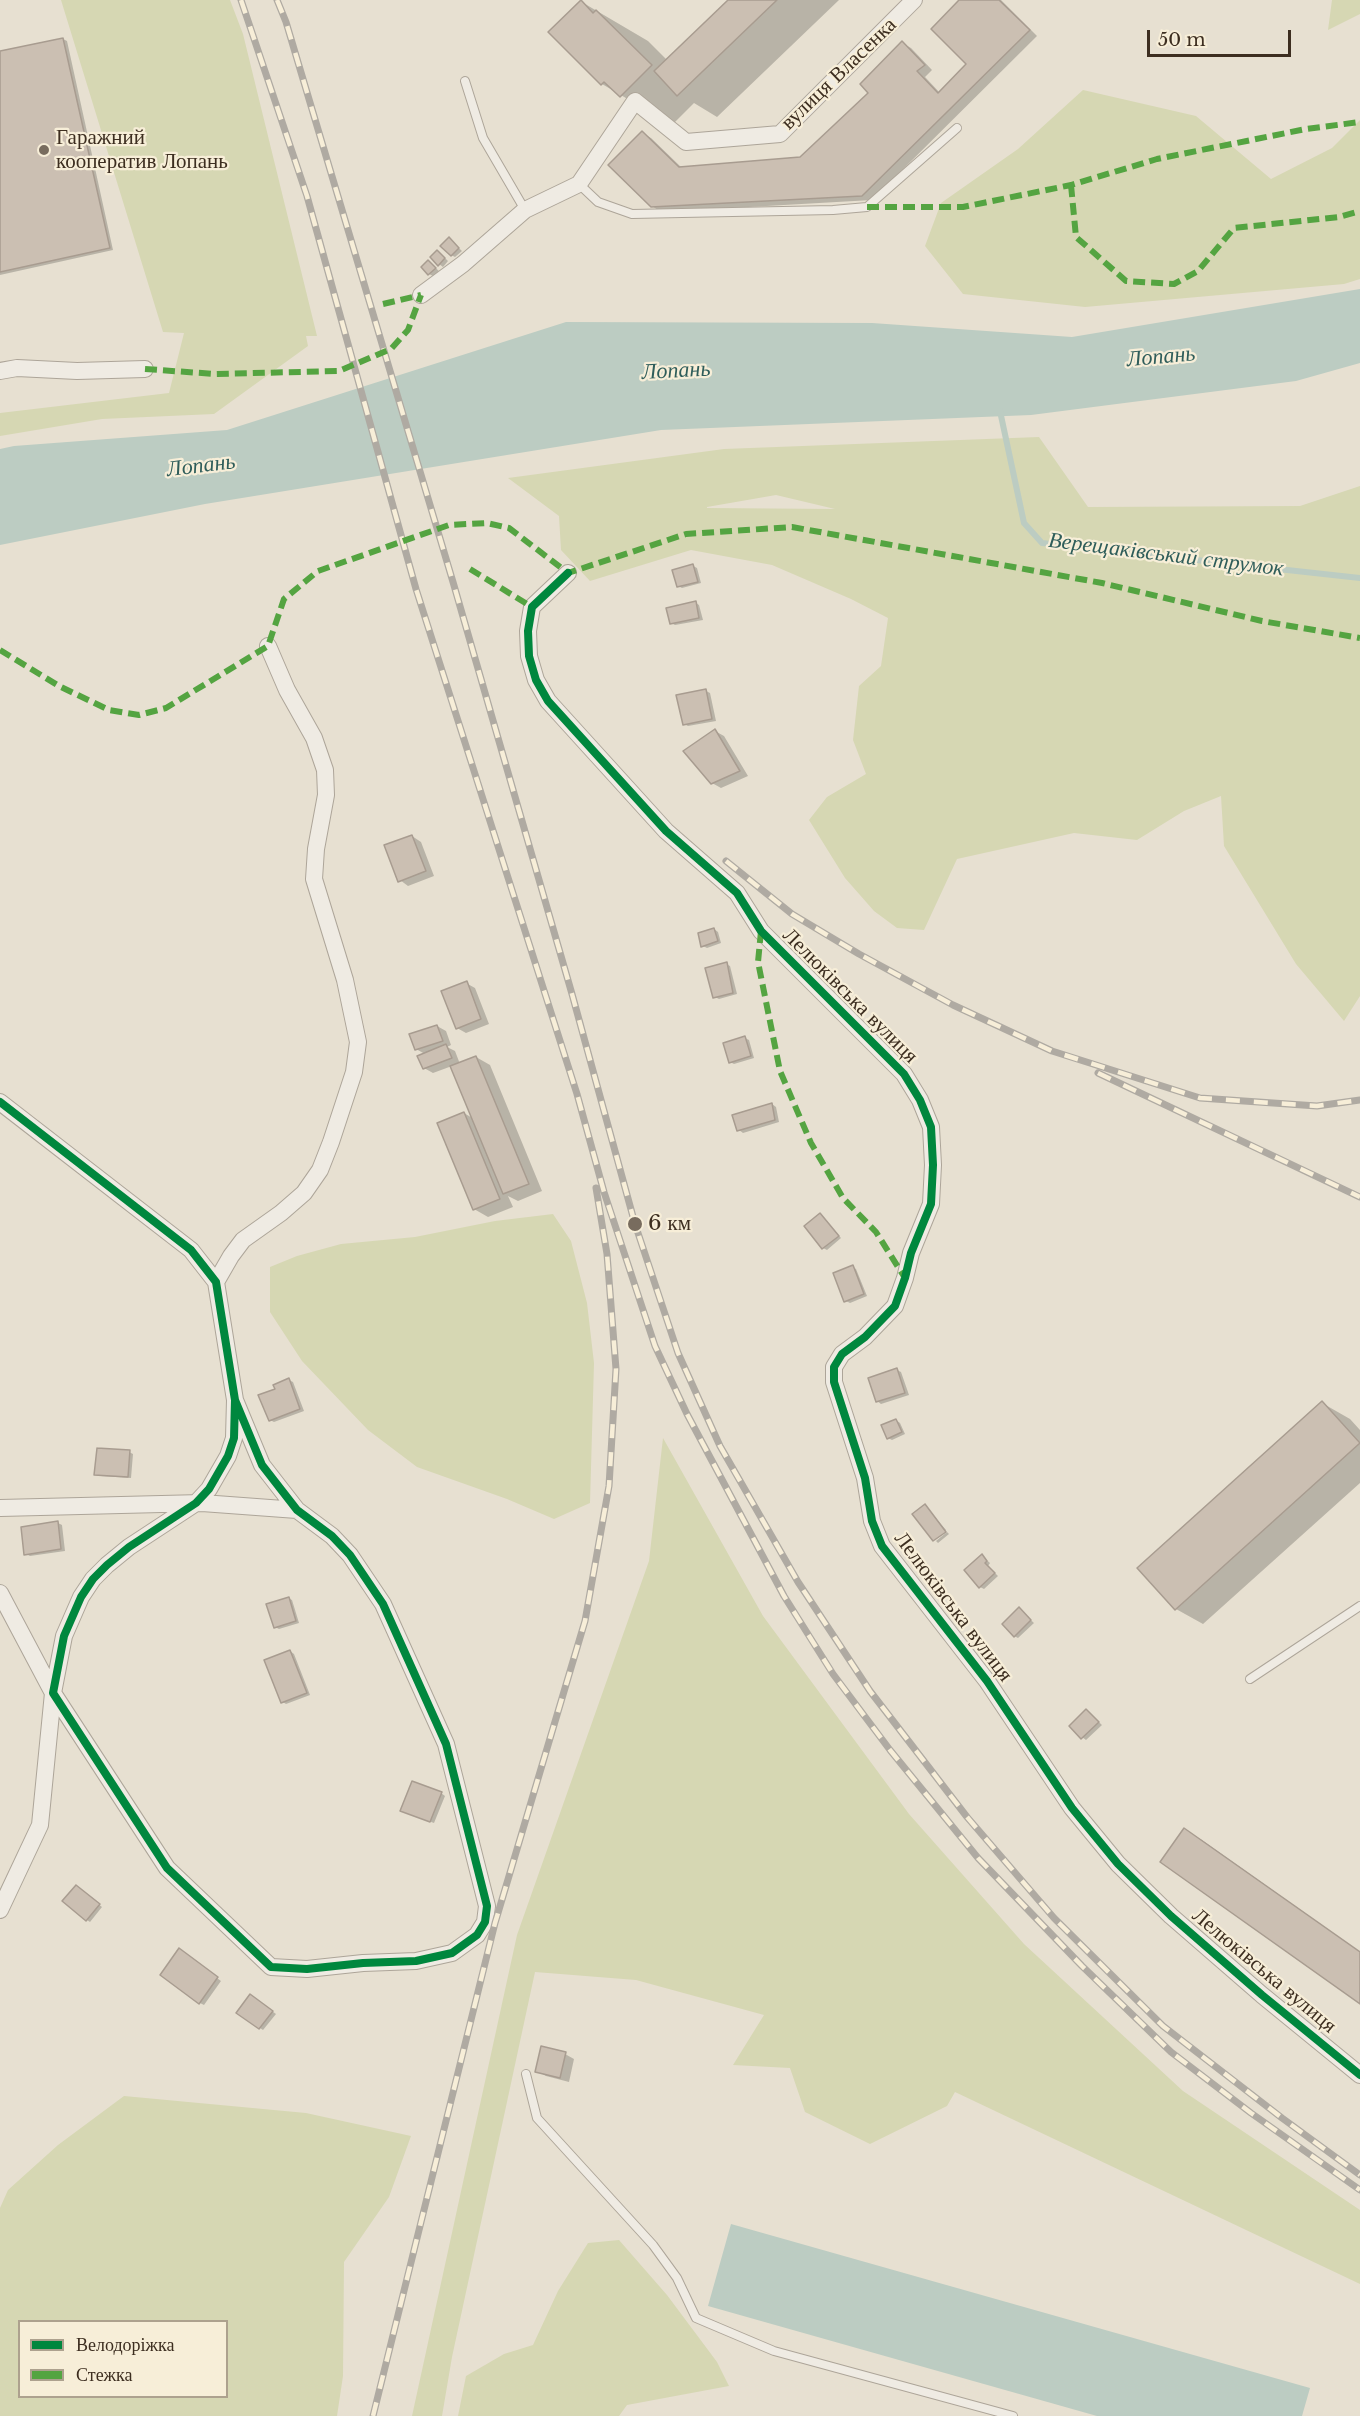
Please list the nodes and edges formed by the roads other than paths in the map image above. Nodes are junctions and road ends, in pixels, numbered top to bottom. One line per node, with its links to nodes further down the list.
1 (914, 0): 4 (street, вулиця Власенка)
2 (465, 81): 5 (lane)
3 (957, 128): 4 (lane)
4 (579, 184): 5 (street)
5 (525, 210): 6 (street)
6 (421, 295)
7 (145, 369): 8 (street)
8 (0, 371)
9 (568, 573): 23 (street, Лелюківська вулиця)
10 (268, 646): 12 (street)
11 (0, 1102): 12 (street)
12 (216, 1282): 13 (street)
13 (235, 1400): 14 (street); 16 (street)
14 (196, 1503): 15 (street); 16 (street); 20 (street)
15 (0, 1508)
16 (297, 1510): 20 (street)
17 (0, 1593): 20 (street)
18 (1360, 1606): 19 (lane)
19 (1250, 1679)
20 (52, 1693): 21 (street)
21 (0, 1910)
22 (526, 2074): 24 (lane)
23 (1360, 2075)
24 (1013, 2416)

